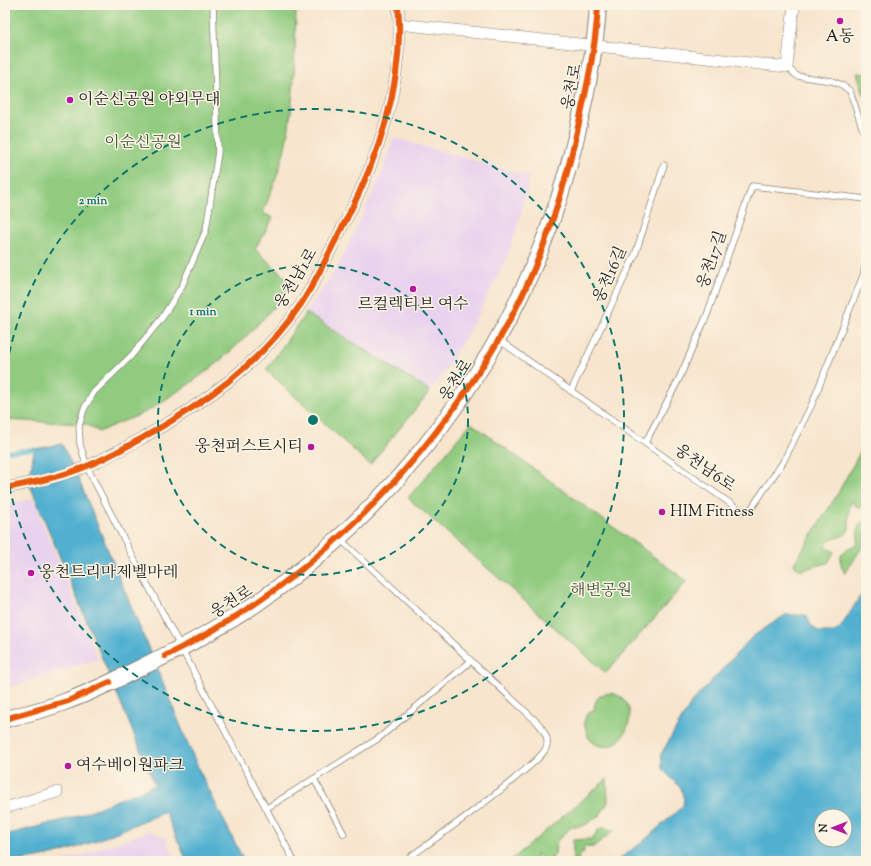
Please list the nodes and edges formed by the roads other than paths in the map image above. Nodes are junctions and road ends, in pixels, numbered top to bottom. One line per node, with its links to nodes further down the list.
1 (213, 5): 15 (lane)
2 (398, 5): 5 (street, 웅천남1로)
3 (598, 5): 6 (street, 웅천로)
4 (794, 5): 7 (street)
5 (399, 24): 6 (street); 15 (street, 웅천남1로)
6 (594, 44): 7 (street); 12 (street, 웅천로)
7 (787, 67): 8 (lane)
8 (866, 139)
9 (664, 165): 13 (lane, 웅천16길)
10 (866, 200): 14 (lane, 웅천17길)
11 (866, 263): 14 (lane, 웅천남6로)
12 (499, 340): 13 (lane, 웅천남6로); 17 (street, 웅천로)
13 (571, 391): 14 (lane, 웅천남6로)
14 (645, 443)
15 (83, 468): 16 (street, 웅천남1로); 18 (lane)
16 (5, 488)
17 (339, 538): 18 (street, 웅천로); 19 (lane)
18 (180, 648): 20 (street, 웅천로); 24 (lane)
19 (471, 661): 21 (lane); 27 (lane)
20 (5, 719)
21 (314, 779): 24 (lane); 25 (lane)
22 (57, 792): 23 (street)
23 (5, 808)
24 (267, 808): 26 (lane)
25 (344, 834)
26 (294, 861)
27 (404, 861)

